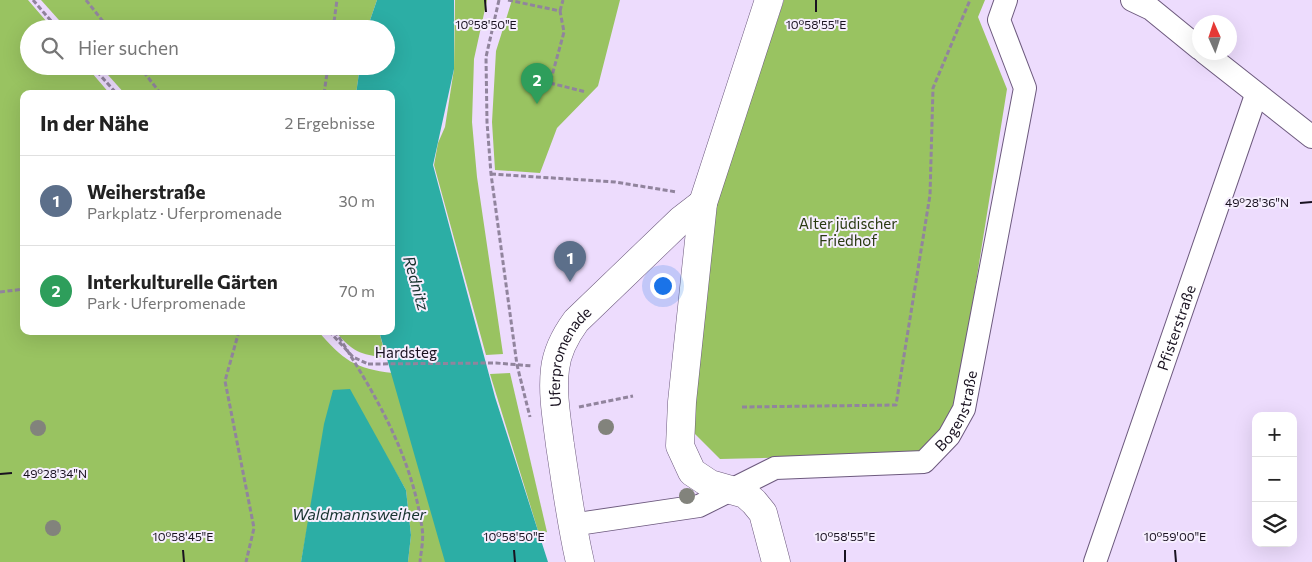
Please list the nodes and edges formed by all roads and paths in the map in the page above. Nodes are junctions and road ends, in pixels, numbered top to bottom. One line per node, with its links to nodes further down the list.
1 (33, 0): 12 (path)
2 (86, 0): 13 (path)
3 (338, 0): 14 (path)
4 (499, 0): 26 (path)
5 (508, 0): 11 (path)
6 (563, 0): 11 (path)
7 (769, 0): 27 (street)
8 (970, 0): 34 (path)
9 (1006, 0): 36 (street, Bogenstraße)
10 (1132, 0): 15 (street)
11 (560, 11): 23 (path)
12 (50, 20)
13 (102, 20)
14 (335, 20)
15 (1192, 43)
16 (1214, 60): 24 (street)
17 (100, 75): 20 (path)
18 (146, 75): 21 (path)
19 (327, 75): 22 (path)
20 (113, 90)
21 (158, 90)
22 (325, 90)
23 (586, 92)
24 (1256, 95): 25 (street); 42 (street, Pfisterstraße)
25 (1312, 137)
26 (491, 174): 27 (path); 31 (path, Hardsteg, bridge)
27 (704, 200): 35 (street, Uferpromenade); 36 (street)
28 (20, 290): 29 (path)
29 (0, 292)
30 (238, 335): 38 (path)
31 (334, 335)
32 (338, 335): 39 (path)
33 (633, 396): 35 (path)
34 (742, 407)
35 (556, 412): 37 (street, Uferpromenade)
36 (729, 490): 37 (street, Bogenstraße); 41 (street)
37 (571, 525): 40 (street, Uferpromenade)
38 (246, 562)
39 (420, 562)
40 (580, 562)
41 (776, 562)
42 (1096, 562)

